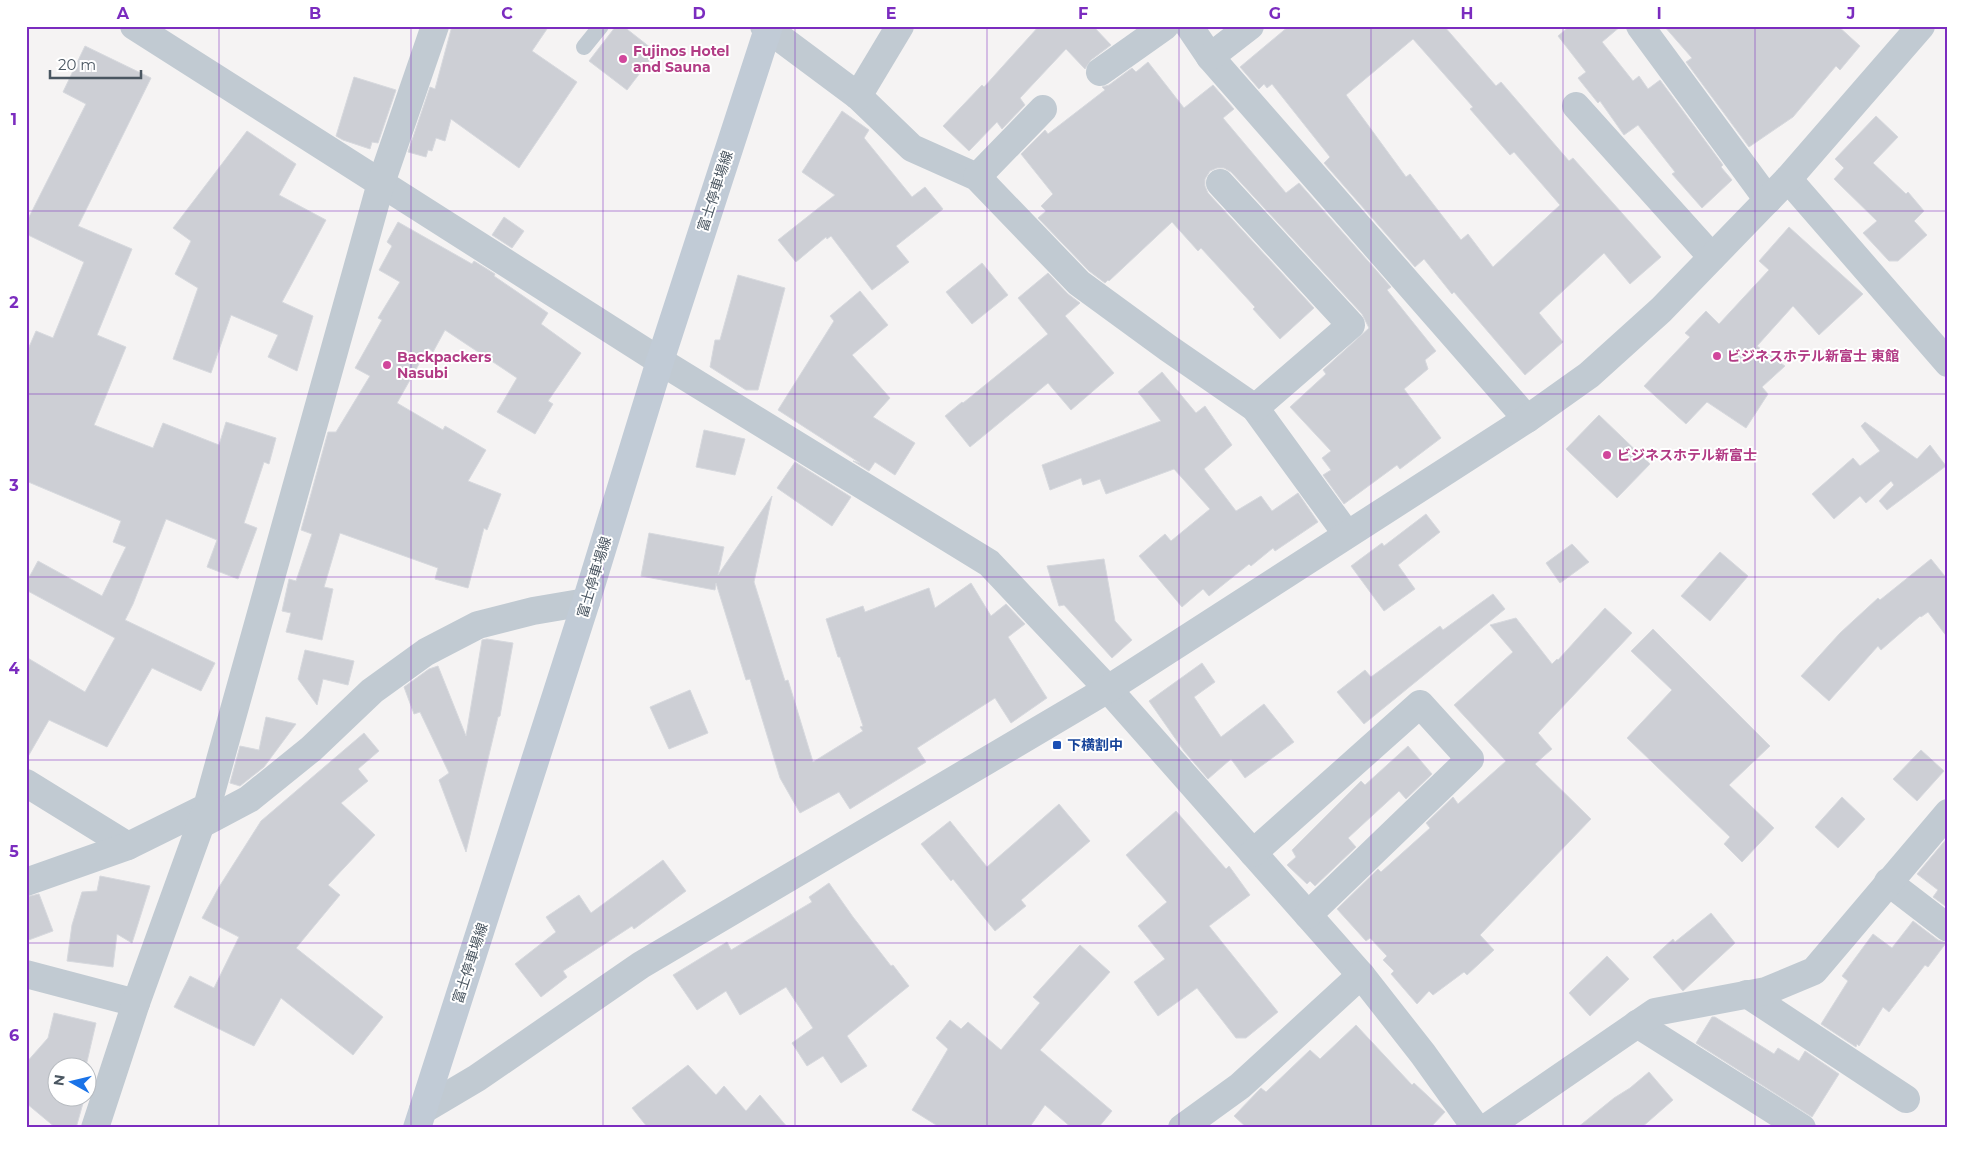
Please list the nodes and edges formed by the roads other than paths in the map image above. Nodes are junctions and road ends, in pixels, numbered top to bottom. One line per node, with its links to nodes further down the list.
1 (134, 26): 19 (street)
2 (435, 26): 19 (street)
3 (601, 26): 11 (lane)
4 (900, 26): 14 (street)
5 (1165, 26): 13 (street)
6 (1189, 26): 12 (street)
7 (1250, 26): 12 (street)
8 (1640, 26): 21 (street)
9 (1921, 26): 18 (street)
10 (767, 28): 14 (street); 23 (main road, 富士停車場線)
11 (584, 47)
12 (1210, 57): 26 (street)
13 (1100, 72)
14 (858, 96): 17 (street)
15 (1576, 106): 22 (street)
16 (1043, 109): 17 (street)
17 (977, 177): 25 (street)
18 (1788, 179): 21 (street); 24 (street)
19 (381, 182): 23 (street); 32 (street)
20 (1220, 183): 25 (street)
21 (1768, 200): 22 (street)
22 (1712, 257): 26 (street)
23 (660, 361): 28 (main road, 富士停車場線); 29 (street)
24 (1948, 363)
25 (1255, 408): 27 (street)
26 (1527, 419): 27 (street)
27 (1346, 533): 29 (street)
28 (586, 602): 32 (street); 45 (main road, 富士停車場線)
29 (1108, 689): 34 (street); 45 (street)
30 (26, 783): 33 (street)
31 (1948, 812): 36 (street)
32 (204, 816): 33 (street); 42 (street)
33 (128, 846): 35 (street)
34 (1253, 853): 37 (street); 37 (street)
35 (26, 882)
36 (1888, 882): 38 (street); 41 (street)
37 (1308, 914): 40 (street)
38 (1948, 928)
39 (26, 974): 42 (street)
40 (1361, 975): 46 (street); 48 (street)
41 (1747, 994): 43 (street); 44 (street)
42 (136, 1003): 47 (street)
43 (1637, 1024): 46 (street); 49 (street)
44 (1906, 1099)
45 (420, 1119)
46 (1472, 1125)
47 (95, 1128)
48 (1182, 1128)
49 (1802, 1128)

